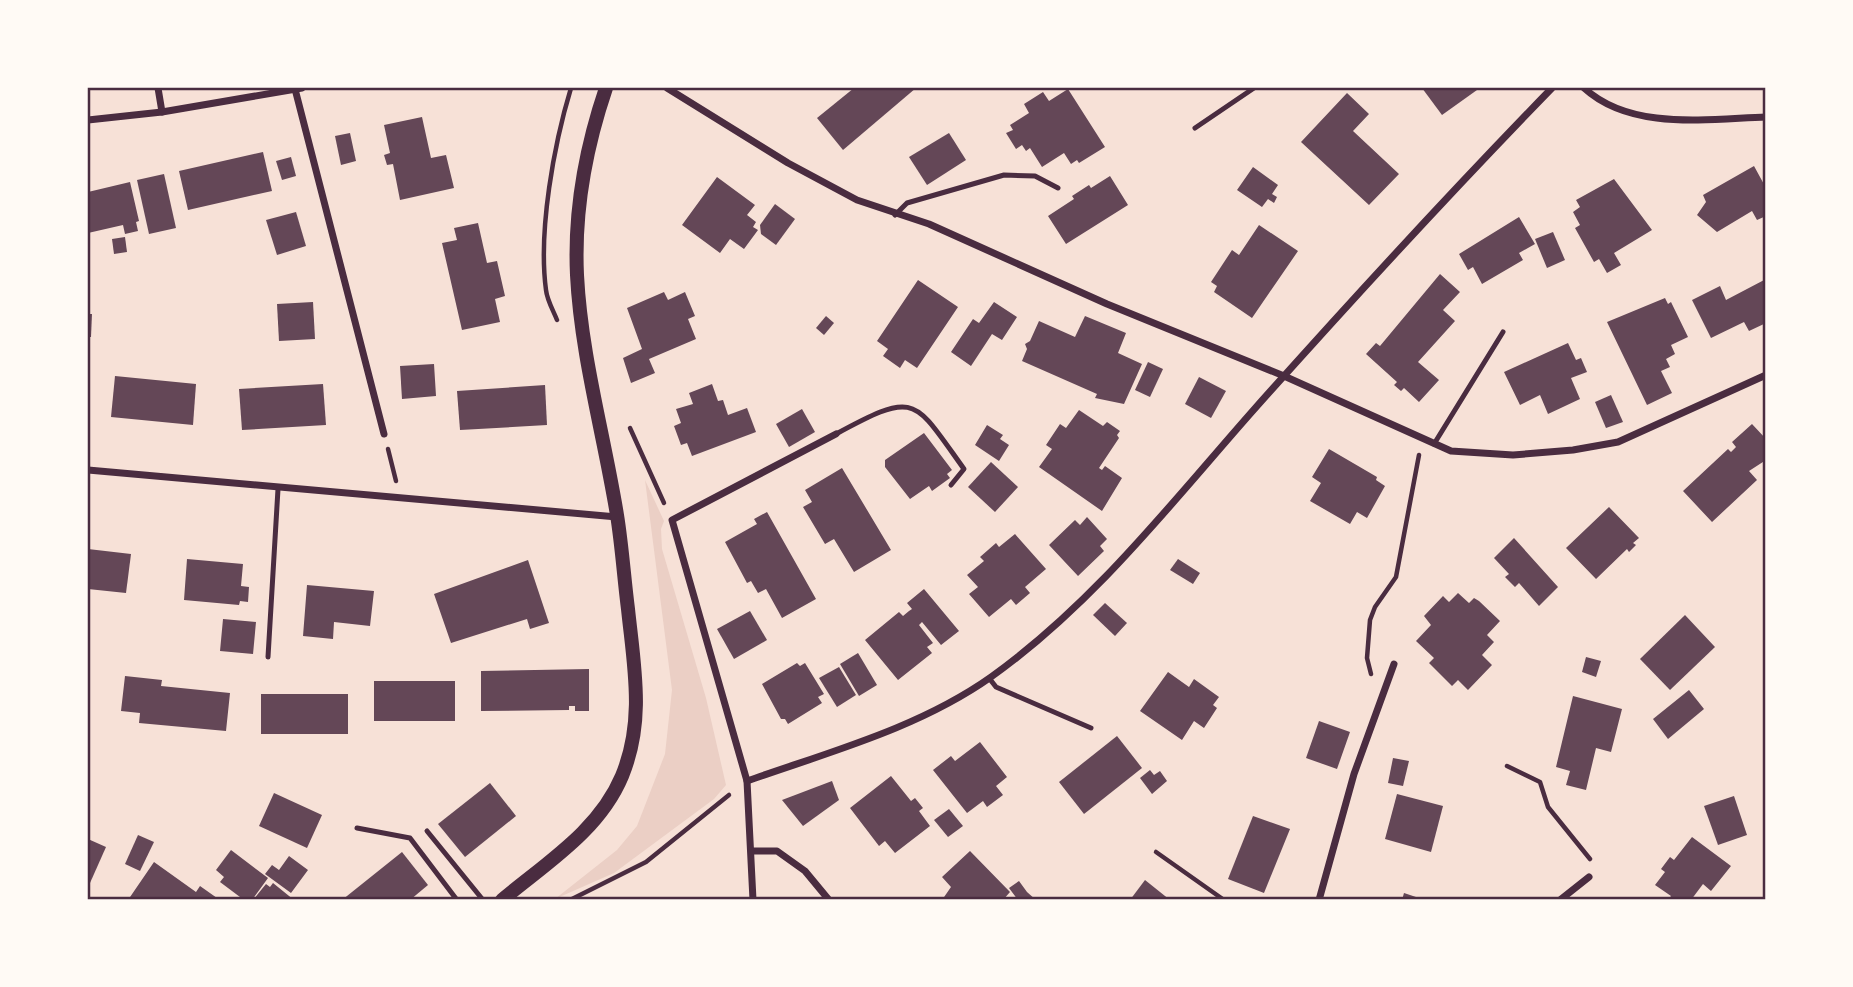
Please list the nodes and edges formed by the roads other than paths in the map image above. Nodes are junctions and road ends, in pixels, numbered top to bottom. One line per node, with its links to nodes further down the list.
1 (158, 88): 8 (street)
2 (298, 88): 8 (street); 18 (street)
3 (606, 88): 23 (main road)
4 (667, 88): 13 (street)
5 (1254, 88): 11 (lane)
6 (1552, 88): 16 (street)
7 (1584, 88): 9 (street)
8 (162, 112): 10 (street)
9 (1766, 117)
10 (88, 120)
11 (1195, 128)
12 (1058, 188): 13 (lane)
13 (895, 215): 16 (street)
14 (1503, 332): 19 (lane)
15 (1766, 375): 19 (street)
16 (1284, 376): 19 (street); 26 (street)
17 (836, 434): 21 (lane); 28 (street)
18 (384, 435)
19 (1434, 444)
20 (88, 470): 22 (street)
21 (951, 485)
22 (278, 489): 23 (street); 24 (lane)
23 (618, 517): 35 (main road)
24 (268, 657)
25 (1394, 664): 38 (street)
26 (989, 678): 27 (lane); 28 (street)
27 (1091, 728)
28 (747, 781): 31 (street)
29 (358, 828): 33 (lane)
30 (428, 831): 34 (lane)
31 (752, 851): 36 (street); 37 (street)
32 (1589, 877): 39 (street)
33 (457, 900)
34 (483, 900)
35 (502, 900)
36 (753, 900)
37 (829, 900)
38 (1319, 900)
39 (1560, 900)

